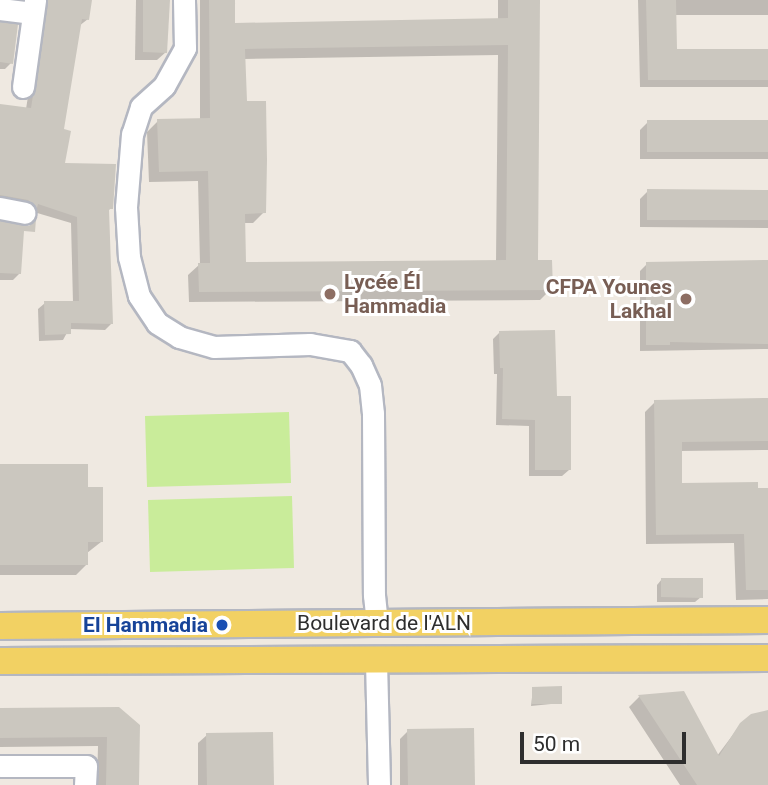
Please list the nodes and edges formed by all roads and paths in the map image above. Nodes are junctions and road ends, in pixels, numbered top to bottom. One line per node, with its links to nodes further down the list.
1 (184, 0): 8 (street)
2 (34, 6): 3 (street); 4 (street)
3 (0, 9)
4 (23, 87)
5 (0, 208): 6 (street)
6 (25, 213)
7 (768, 620): 8 (main road, Boulevard de l'ALN)
8 (377, 623): 9 (main road, Boulevard de l'ALN)
9 (0, 626)
10 (768, 658): 12 (main road, Boulevard de l'ALN)
11 (0, 661): 12 (main road, Boulevard de l'ALN)
12 (376, 661): 15 (street)
13 (0, 766): 14 (street)
14 (85, 785)
15 (379, 785)

